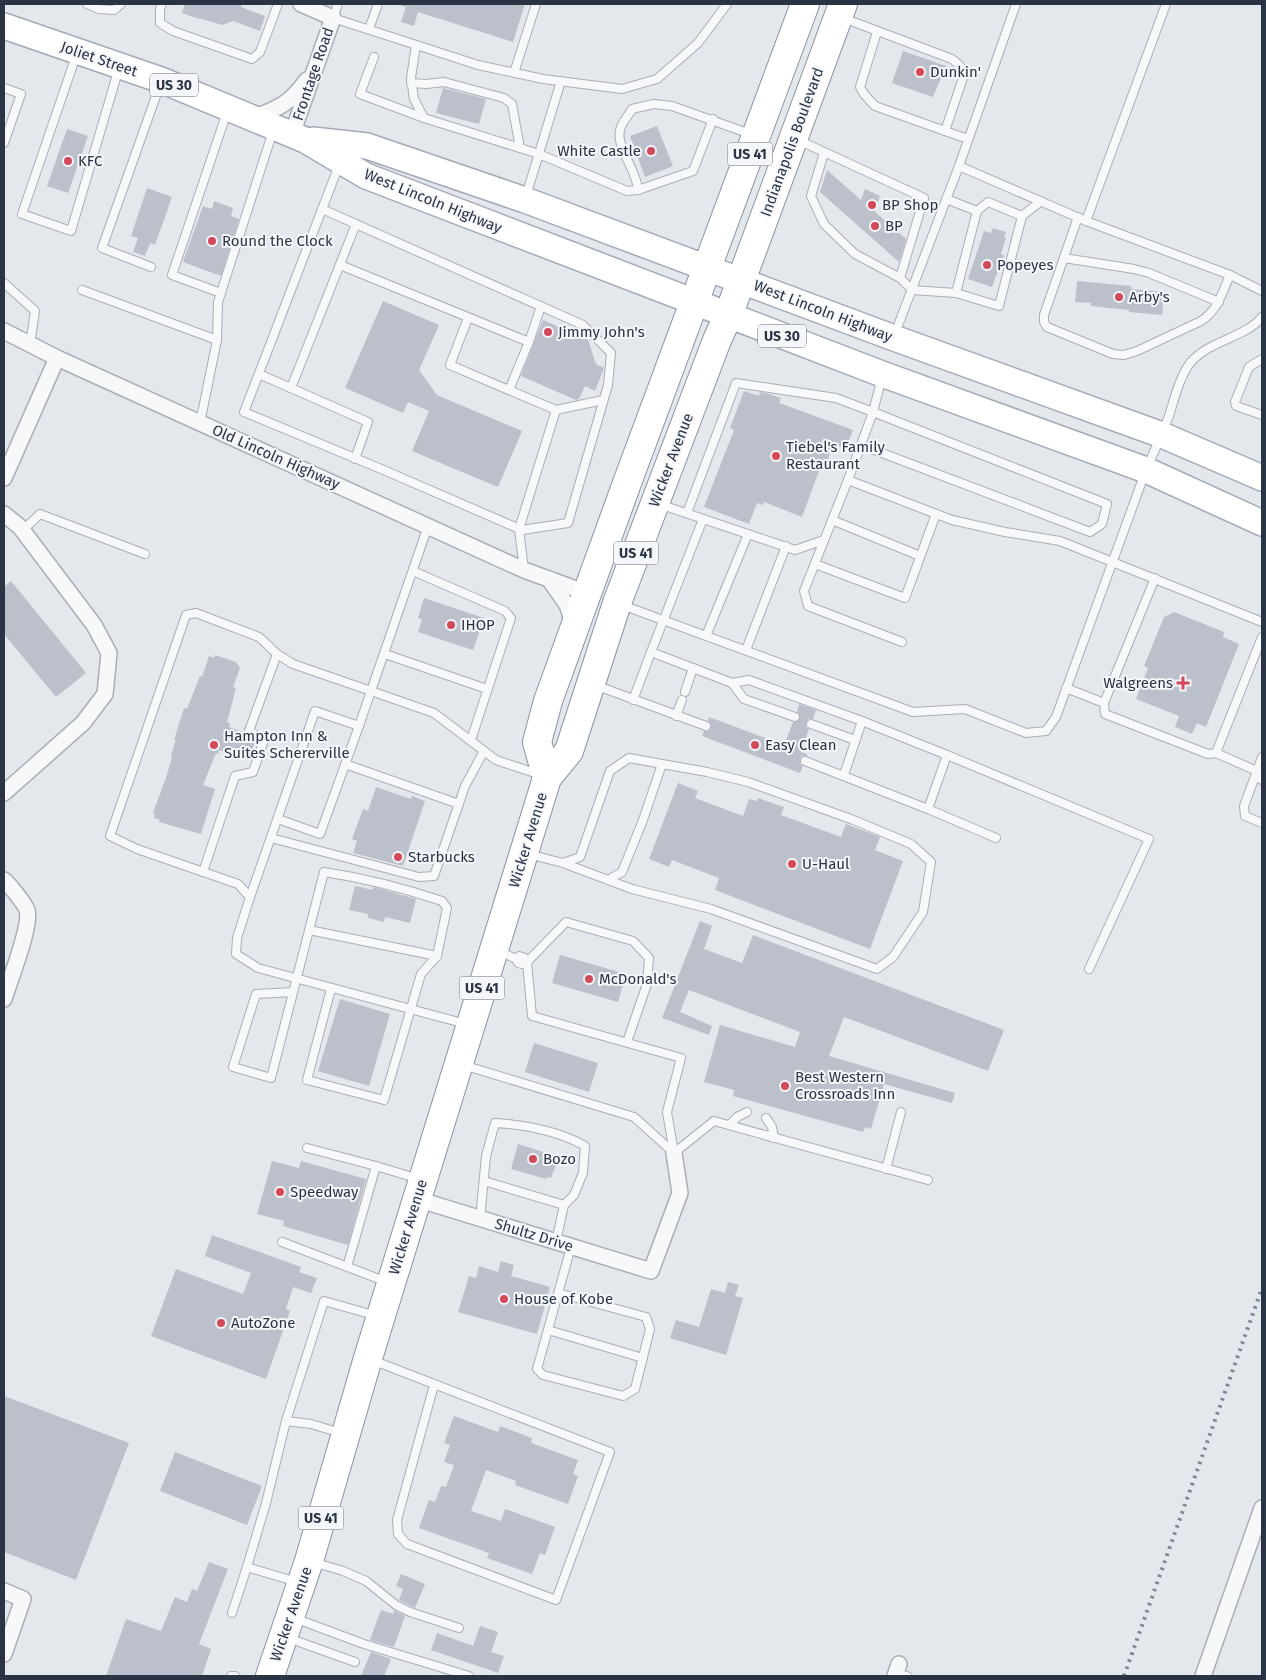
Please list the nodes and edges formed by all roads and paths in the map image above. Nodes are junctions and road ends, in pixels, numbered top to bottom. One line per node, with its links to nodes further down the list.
1 (87, 4): 2 (lane)
2 (121, 4)
3 (162, 4): 4 (lane)
4 (278, 4)
5 (300, 4): 13 (street, Frontage Road)
6 (378, 4): 15 (lane)
7 (536, 4): 22 (lane)
8 (727, 4): 24 (lane)
9 (805, 4): 32 (highway, US 41)
10 (1016, 4): 34 (lane)
11 (1166, 4): 49 (lane)
12 (841, 10): 16 (lane); 33 (highway, Indianapolis Boulevard / US 41)
13 (335, 11): 15 (lane); 21 (street, Frontage Road)
14 (4, 26): 18 (main road, Joliet Street / US 30)
15 (370, 29): 17 (lane)
16 (877, 32): 31 (lane); 31 (lane)
17 (416, 45): 22 (lane); 25 (lane)
18 (77, 51): 20 (main road, Joliet Street / US 30); 20 (lane)
19 (374, 57): 28 (lane)
20 (120, 66): 23 (main road, Joliet Street / US 30)
21 (315, 68): 30 (street, Frontage Road); 30 (street)
22 (514, 73): 24 (lane)
23 (161, 80): 27 (main road, Joliet Street / US 30); 53 (lane)
24 (561, 81): 38 (lane)
25 (411, 83): 28 (lane); 36 (lane)
26 (4, 88): 35 (lane)
27 (228, 108): 30 (main road, Joliet Street / US 30); 62 (lane)
28 (424, 118): 36 (lane)
29 (713, 119): 32 (lane); 41 (lane); 41 (lane)
30 (281, 130): 39 (main road, West Lincoln Highway / US 30); 43 (main road, West Lincoln Highway / US 30); 62 (lane)
31 (945, 131): 34 (lane)
32 (757, 136): 54 (highway, US 41)
33 (794, 138): 37 (lane); 57 (highway, Indianapolis Boulevard / US 41)
34 (968, 139): 40 (lane)
35 (4, 143)
36 (520, 148): 38 (lane)
37 (824, 153): 56 (lane); 56 (lane)
38 (538, 154): 41 (lane); 43 (lane)
39 (341, 161): 45 (lane); 65 (main road, West Lincoln Highway / US 30)
40 (959, 166): 42 (lane); 44 (lane)
41 (638, 190)
42 (946, 199): 46 (lane); 60 (lane)
43 (525, 200): 54 (main road, West Lincoln Highway / US 30)
44 (1040, 201): 47 (lane); 48 (lane)
45 (322, 209): 50 (lane); 77 (lane)
46 (978, 212): 47 (lane); 63 (lane)
47 (1022, 216): 63 (lane)
48 (1078, 217): 49 (lane); 51 (lane)
49 (1086, 221): 55 (lane)
50 (356, 224): 52 (lane); 66 (lane)
51 (1064, 258): 64 (lane); 64 (lane)
52 (340, 265): 69 (lane); 79 (lane)
53 (151, 267)
54 (707, 268): 57 (main road, West Lincoln Highway / US 30); 65 (highway, US 41)
55 (1230, 274): 61 (lane); 64 (lane)
56 (900, 278): 60 (lane)
57 (741, 280): 67 (highway, Wicker Avenue / US 41); 71 (main road, West Lincoln Highway / US 30)
58 (4, 283): 74 (lane)
59 (82, 290): 72 (lane)
60 (912, 290): 63 (lane); 71 (lane)
61 (1262, 291)
62 (221, 293): 72 (lane)
63 (956, 293)
64 (1219, 302)
65 (694, 303): 67 (main road, West Lincoln Highway / US 30); 114 (highway, Wicker Avenue / US 41)
66 (541, 306): 73 (lane); 81 (lane)
67 (728, 316): 78 (main road, West Lincoln Highway / US 30); 93 (highway, Wicker Avenue / US 41)
68 (1262, 316): 86 (lane)
69 (468, 318): 73 (lane); 80 (lane)
70 (4, 331): 74 (street, Old Lincoln Highway)
71 (894, 338): 86 (main road, West Lincoln Highway / US 30)
72 (216, 340): 85 (lane)
73 (529, 342): 80 (lane)
74 (30, 344): 75 (street, Old Lincoln Highway)
75 (57, 358): 85 (street, Old Lincoln Highway); 90 (street)
76 (1262, 359): 84 (lane)
77 (259, 374): 79 (lane); 88 (lane)
78 (882, 374): 83 (lane); 89 (main road, West Lincoln Highway / US 30)
79 (291, 388): 88 (lane)
80 (509, 390): 82 (lane)
81 (604, 400): 82 (lane); 101 (lane)
82 (556, 410): 101 (lane)
83 (873, 412): 87 (lane); 87 (lane); 94 (lane)
84 (1262, 416)
85 (200, 423): 100 (street, Old Lincoln Highway)
86 (1162, 434): 89 (lane); 91 (main road, West Lincoln Highway / US 30)
87 (861, 445): 92 (lane)
88 (355, 458): 101 (lane)
89 (1146, 470): 99 (main road, West Lincoln Highway / US 30); 108 (lane)
90 (4, 478)
91 (1262, 478)
92 (848, 480): 96 (lane); 98 (lane)
93 (655, 503): 94 (lane); 115 (highway, Wicker Avenue / US 41)
94 (688, 513): 97 (lane)
95 (4, 514): 102 (street)
96 (936, 514): 107 (lane); 108 (lane)
97 (703, 519): 103 (lane); 116 (lane)
98 (832, 520): 104 (lane); 107 (lane)
99 (1262, 523)
100 (428, 526): 110 (street, Old Lincoln Highway); 111 (lane)
101 (519, 529): 110 (lane)
102 (23, 530): 106 (lane); 153 (street)
103 (748, 534): 105 (lane); 119 (lane)
104 (824, 540): 105 (lane); 109 (lane)
105 (786, 546): 122 (lane)
106 (146, 554)
107 (920, 556): 109 (lane)
108 (1113, 561): 112 (lane); 129 (lane)
109 (815, 564): 121 (lane)
110 (524, 570): 113 (street, Old Lincoln Highway)
111 (413, 572): 125 (lane); 130 (lane)
112 (1155, 578): 117 (lane); 133 (lane)
113 (550, 579): 114 (street, Old Lincoln Highway); 118 (street)
114 (587, 593): 118 (highway, Wicker Avenue / US 41); 127 (highway)
115 (617, 603): 116 (lane); 127 (highway, Wicker Avenue / US 41)
116 (663, 620): 119 (lane); 123 (lane)
117 (1262, 622)
118 (575, 630): 151 (highway, Wicker Avenue / US 41)
119 (706, 636): 122 (lane)
120 (1262, 637): 143 (lane)
121 (902, 642)
122 (746, 650): 129 (lane)
123 (651, 652): 126 (lane); 132 (lane)
124 (277, 654): 131 (lane); 162 (lane); 162 (lane)
125 (385, 654): 130 (lane); 131 (lane)
126 (693, 668): 128 (lane); 134 (lane)
127 (591, 683): 132 (lane); 151 (highway, Wicker Avenue / US 41)
128 (732, 683): 135 (lane); 136 (lane)
129 (1066, 688): 133 (lane)
130 (487, 689): 140 (lane)
131 (371, 691): 138 (lane); 140 (lane)
132 (633, 700): 134 (lane)
133 (1104, 703): 143 (lane)
134 (676, 716): 139 (lane)
135 (795, 718)
136 (862, 721): 141 (lane); 144 (lane)
137 (811, 724): 141 (lane)
138 (359, 726): 147 (lane); 156 (lane)
139 (706, 726)
140 (471, 740): 142 (lane)
141 (855, 740): 150 (lane)
142 (484, 750): 151 (lane); 154 (lane)
143 (1216, 753): 149 (lane)
144 (947, 755): 155 (lane); 170 (lane)
145 (1262, 757): 149 (lane)
146 (805, 761): 150 (lane)
147 (345, 764): 154 (lane); 156 (lane)
148 (662, 764): 161 (lane); 164 (lane); 164 (lane)
149 (1257, 770): 152 (lane); 157 (lane)
150 (844, 775): 155 (lane)
151 (547, 778): 160 (highway, Wicker Avenue / US 41)
152 (1262, 780)
153 (4, 793)
154 (459, 804): 158 (lane)
155 (928, 809): 159 (lane)
156 (278, 819): 158 (lane)
157 (1262, 823)
158 (271, 838): 165 (lane)
159 (996, 838)
160 (524, 853): 161 (lane); 167 (highway, Wicker Avenue / US 41)
161 (563, 863): 164 (lane)
162 (203, 872): 165 (lane)
163 (4, 880): 174 (street)
164 (608, 880)
165 (250, 896): 171 (lane)
166 (309, 930): 168 (lane); 168 (lane); 171 (lane)
167 (505, 954): 169 (lane); 176 (highway, Wicker Avenue / US 41)
168 (437, 956): 175 (lane)
169 (526, 962): 177 (lane); 177 (lane)
170 (1089, 969)
171 (297, 980): 172 (lane); 173 (lane)
172 (331, 988): 175 (lane); 175 (lane)
173 (293, 992): 173 (lane)
174 (4, 999)
175 (410, 1009): 176 (lane)
176 (470, 1025): 178 (highway, Wicker Avenue / US 41)
177 (627, 1042): 185 (lane)
178 (459, 1064): 185 (lane); 190 (highway, Wicker Avenue / US 41)
179 (747, 1112): 182 (lane)
180 (901, 1112): 187 (lane)
181 (766, 1118): 183 (lane)
182 (730, 1125): 183 (lane); 185 (lane)
183 (774, 1138): 187 (lane)
184 (307, 1148): 186 (lane)
185 (674, 1153): 195 (street, Shultz Drive)
186 (376, 1166): 190 (lane); 196 (lane)
187 (886, 1169): 188 (lane)
188 (928, 1180)
189 (484, 1181): 191 (lane); 191 (lane); 192 (lane)
190 (420, 1190): 192 (street, Shultz Drive); 197 (highway, Wicker Avenue / US 41)
191 (564, 1205): 194 (lane)
192 (480, 1218): 194 (street, Shultz Drive)
193 (282, 1242): 196 (lane)
194 (556, 1242): 195 (street, Shultz Drive)
195 (571, 1246): 198 (lane)
196 (347, 1267): 197 (lane)
197 (391, 1283): 199 (highway, Wicker Avenue / US 41)
198 (558, 1293): 200 (lane); 202 (lane)
199 (380, 1317): 201 (highway, Wicker Avenue / US 41); 204 (lane)
200 (548, 1330): 202 (lane); 202 (lane)
201 (368, 1358): 203 (lane); 205 (highway, Wicker Avenue / US 41)
202 (643, 1358)
203 (434, 1385): 203 (lane)
204 (286, 1420): 205 (lane); 207 (lane)
205 (346, 1435): 208 (highway, Wicker Avenue / US 41)
206 (1262, 1508): 219 (street)
207 (248, 1567): 208 (lane); 210 (lane)
208 (305, 1572): 211 (highway, Wicker Avenue / US 41); 212 (lane)
209 (4, 1591): 213 (street)
210 (232, 1613)
211 (287, 1626): 214 (lane); 217 (highway, Wicker Avenue / US 41); 218 (lane)
212 (460, 1628)
213 (4, 1654)
214 (355, 1662)
215 (231, 1676): 216 (lane)
216 (235, 1676)
217 (270, 1676)
218 (469, 1676)
219 (1203, 1676)

